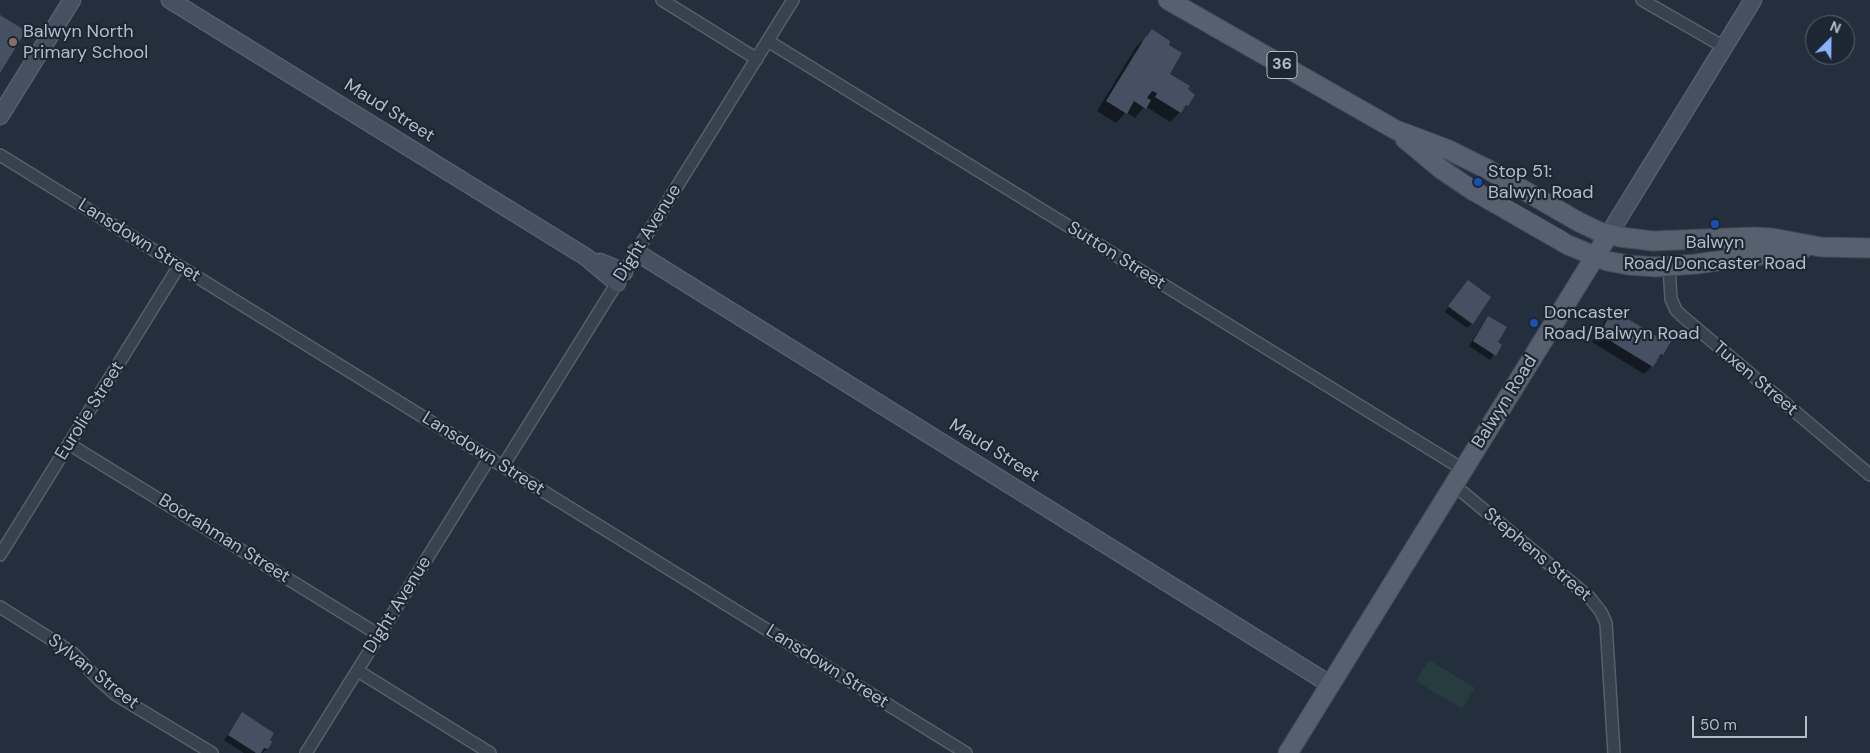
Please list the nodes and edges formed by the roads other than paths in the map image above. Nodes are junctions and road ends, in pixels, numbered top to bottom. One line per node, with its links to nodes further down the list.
1 (72, 0): 11 (street)
2 (170, 0): 21 (street, Maud Street)
3 (662, 0): 10 (street)
4 (793, 0): 8 (street, Dight Avenue)
5 (1168, 0): 12 (main road, 36)
6 (1642, 0): 9 (street)
7 (1753, 0): 9 (street, Balwyn Road)
8 (768, 41): 10 (street, Dight Avenue); 26 (street, Sutton Street)
9 (1724, 47): 14 (street, Balwyn Road)
10 (757, 59): 17 (street, Dight Avenue)
11 (0, 116)
12 (1396, 130): 14 (main road, 36); 18 (main road, 36)
13 (0, 155): 19 (street, Lansdown Street)
14 (1609, 234): 15 (main road, 36); 18 (main road, Balwyn Road)
15 (1821, 247): 16 (main road, 36); 20 (main road, 36)
16 (1870, 248)
17 (636, 252): 21 (street, Dight Avenue); 31 (street, Maud Street)
18 (1596, 257): 20 (main road, 36); 26 (main road, Balwyn Road)
19 (179, 266): 22 (street, Eurolie Street); 23 (street, Lansdown Street)
20 (1668, 266): 25 (street, Tuxen Street)
21 (620, 278): 24 (street, Dight Avenue)
22 (69, 444): 27 (street, Eurolie Street); 29 (street, Boorahman Street)
23 (490, 457): 24 (street, Lansdown Street); 29 (street, Dight Avenue)
24 (503, 466): 35 (street, Lansdown Street)
25 (1870, 476)
26 (1459, 478): 31 (main road, Balwyn Road); 37 (street, Stephens Street)
27 (0, 556)
28 (0, 607): 32 (street, Sylvan Street)
29 (379, 635): 30 (street, Dight Avenue)
30 (358, 671): 33 (street, Dight Avenue); 34 (street)
31 (1331, 684): 36 (main road, Balwyn Road)
32 (212, 753)
33 (306, 753)
34 (490, 753)
35 (966, 753)
36 (1288, 753)
37 (1614, 753)

